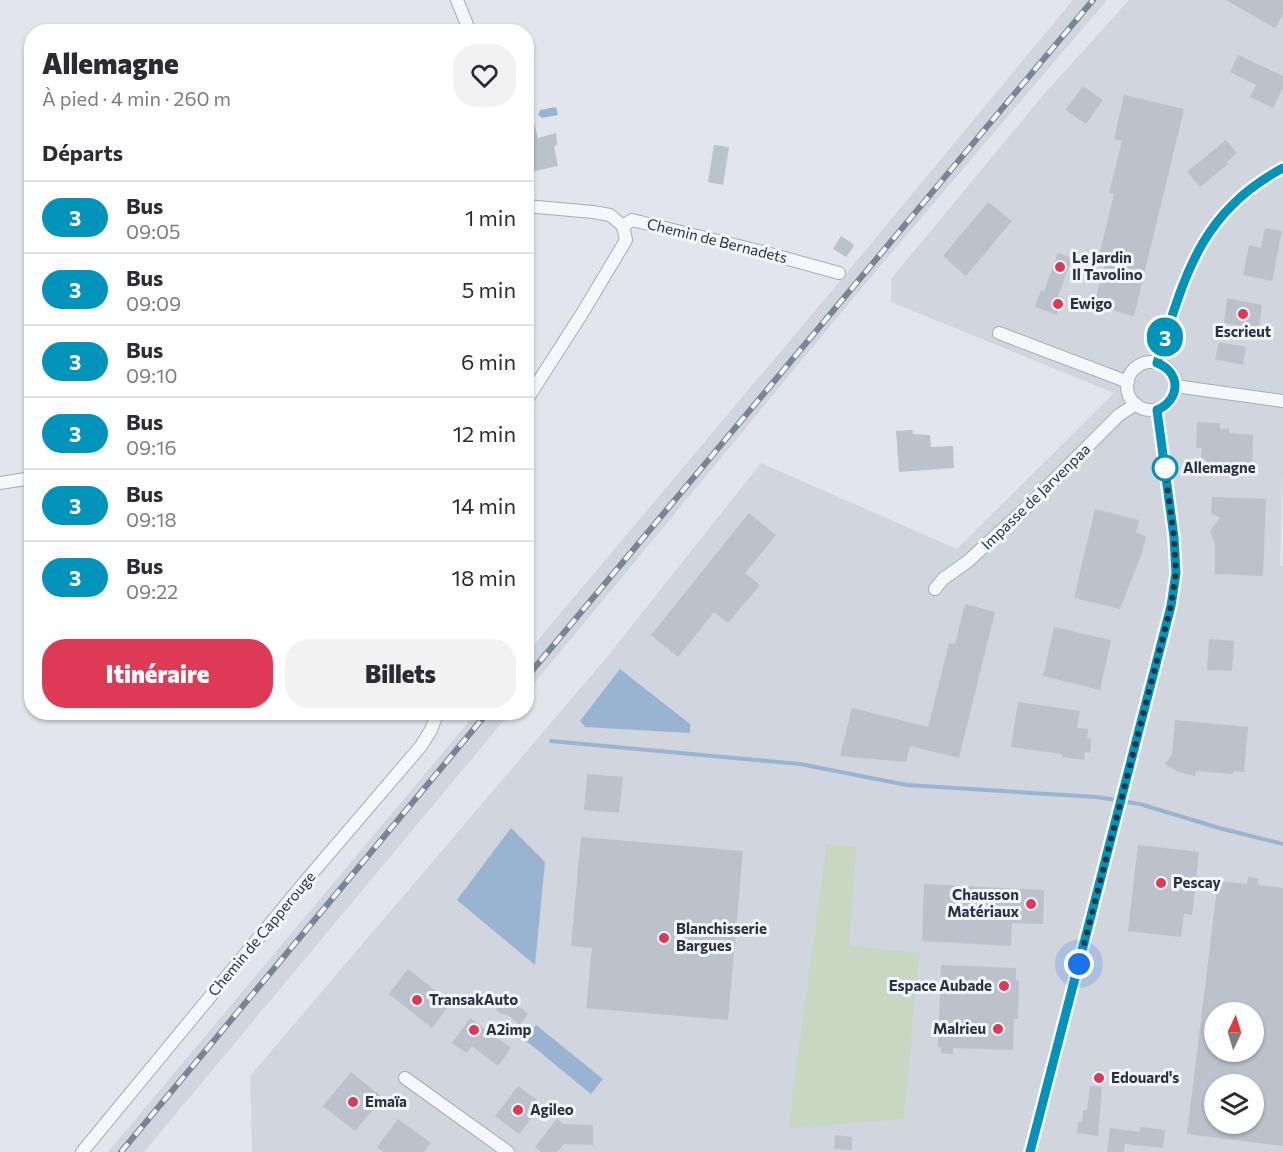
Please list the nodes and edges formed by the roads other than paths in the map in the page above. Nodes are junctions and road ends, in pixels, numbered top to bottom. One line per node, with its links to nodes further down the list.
1 (458, 0): 2 (street)
2 (467, 24)
3 (1283, 168): 8 (street)
4 (534, 207): 5 (street)
5 (623, 226): 6 (street, Chemin de Bernadets); 11 (street)
6 (839, 273)
7 (999, 333): 9 (street)
8 (1157, 363): 9 (street); 10 (street)
9 (1128, 382): 13 (street)
10 (1175, 386): 12 (street); 14 (street)
11 (534, 389)
12 (1283, 401)
13 (1136, 404): 14 (street); 17 (street, Impasse de Jarvenpaa)
14 (1157, 410): 22 (street)
15 (24, 479): 16 (street)
16 (0, 483)
17 (935, 589)
18 (435, 720): 20 (street, Chemin de Capperouge)
19 (405, 1078): 21 (street)
20 (82, 1152)
21 (508, 1152)
22 (1030, 1152)

